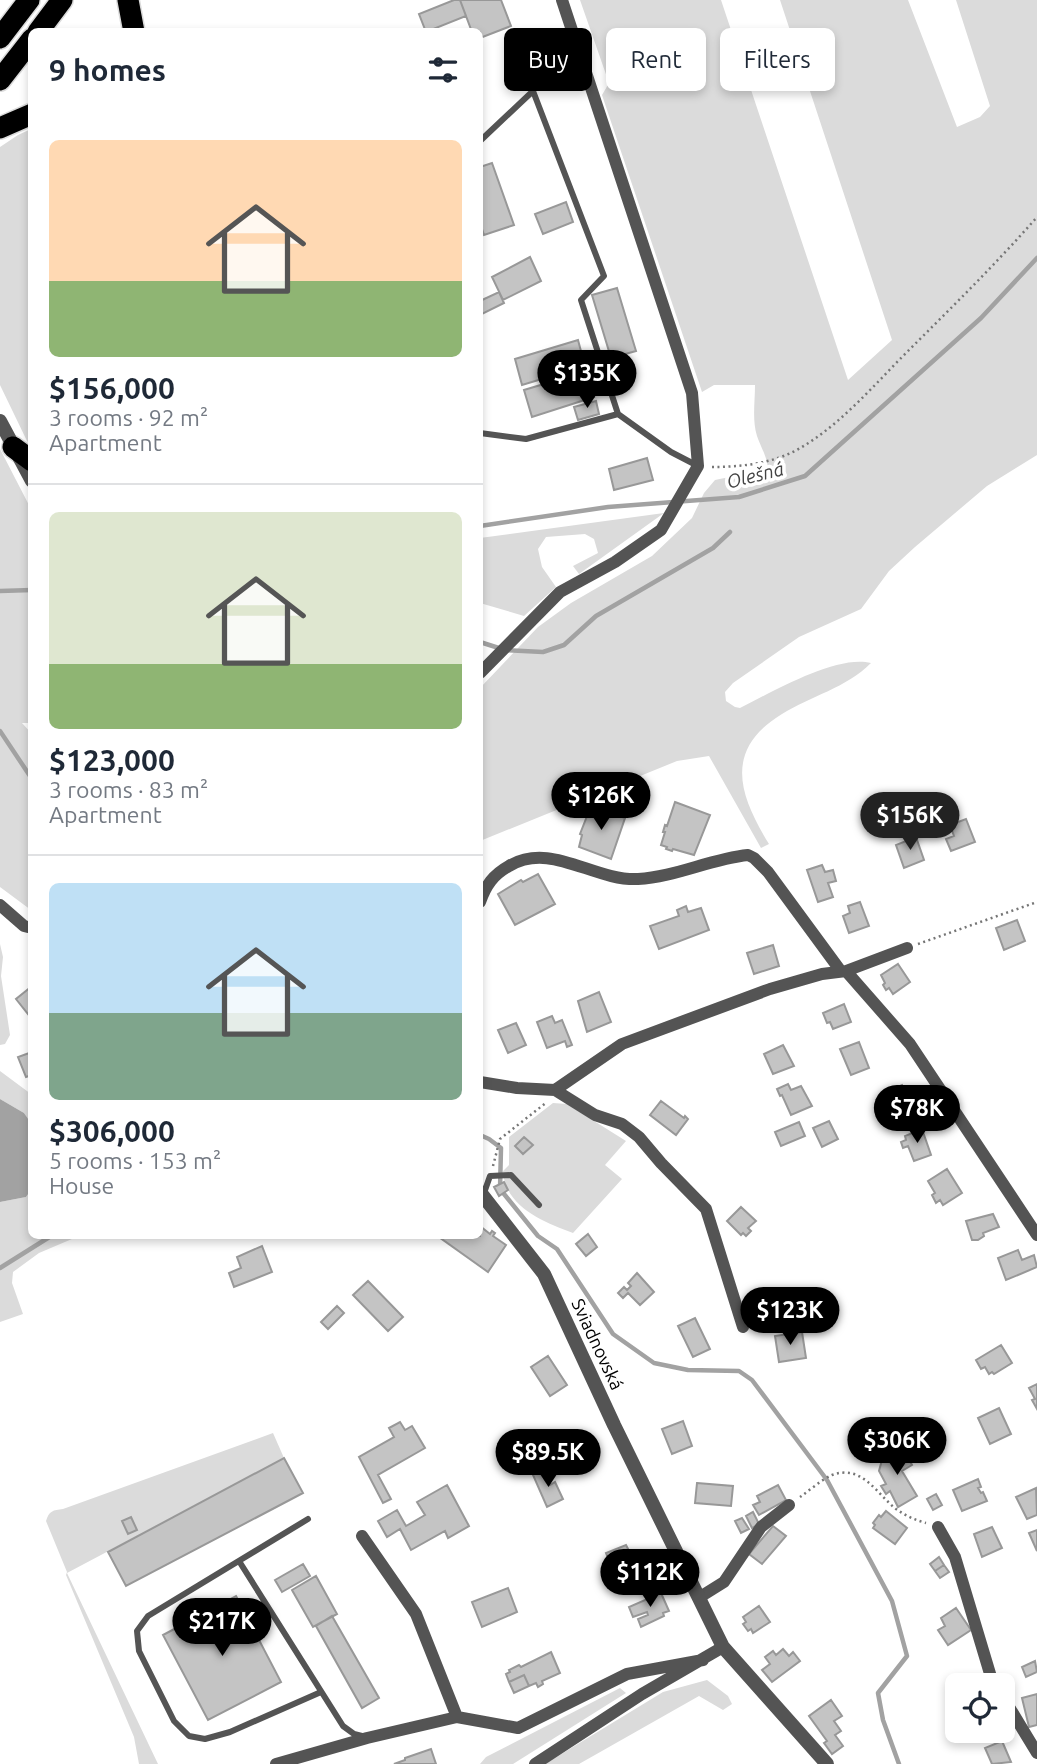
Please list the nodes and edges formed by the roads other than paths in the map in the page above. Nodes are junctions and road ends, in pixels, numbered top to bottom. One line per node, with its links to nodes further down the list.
1 (23, 0): 8 (highway)
2 (29, 0): 8 (highway)
3 (62, 0): 6 (highway)
4 (128, 0): 7 (highway)
5 (562, 0): 19 (street)
6 (41, 28)
7 (134, 28)
8 (0, 38)
9 (28, 45): 10 (highway)
10 (0, 80)
11 (28, 116): 12 (highway)
12 (0, 128)
13 (483, 138): 14 (lane)
14 (618, 414): 16 (lane); 19 (lane)
15 (0, 421): 17 (street)
16 (483, 433)
17 (13, 447): 18 (highway); 20 (street)
18 (28, 458)
19 (698, 466): 21 (street)
20 (28, 474)
21 (483, 670)
22 (483, 894): 26 (street)
23 (0, 905): 24 (street)
24 (28, 927)
25 (907, 948): 26 (street)
26 (843, 970): 28 (street); 32 (street)
27 (483, 1082): 28 (street)
28 (555, 1090): 33 (street)
29 (483, 1189): 31 (lane)
30 (483, 1196): 39 (street, Sviadnovská)
31 (539, 1205)
32 (1037, 1234)
33 (743, 1327)
34 (789, 1505): 39 (street)
35 (308, 1519): 38 (lane)
36 (938, 1527): 42 (street)
37 (362, 1536): 44 (street)
38 (239, 1561): 43 (lane); 43 (lane)
39 (700, 1597): 40 (street, Sviadnovská)
40 (723, 1647): 41 (street); 50 (street, Sviadnovská)
41 (703, 1660): 44 (street); 49 (street)
42 (990, 1673)
43 (321, 1692): 46 (lane)
44 (457, 1717): 46 (street)
45 (1015, 1717): 47 (street)
46 (367, 1738): 48 (street)
47 (1037, 1753)
48 (276, 1764)
49 (535, 1764)
50 (827, 1764)

